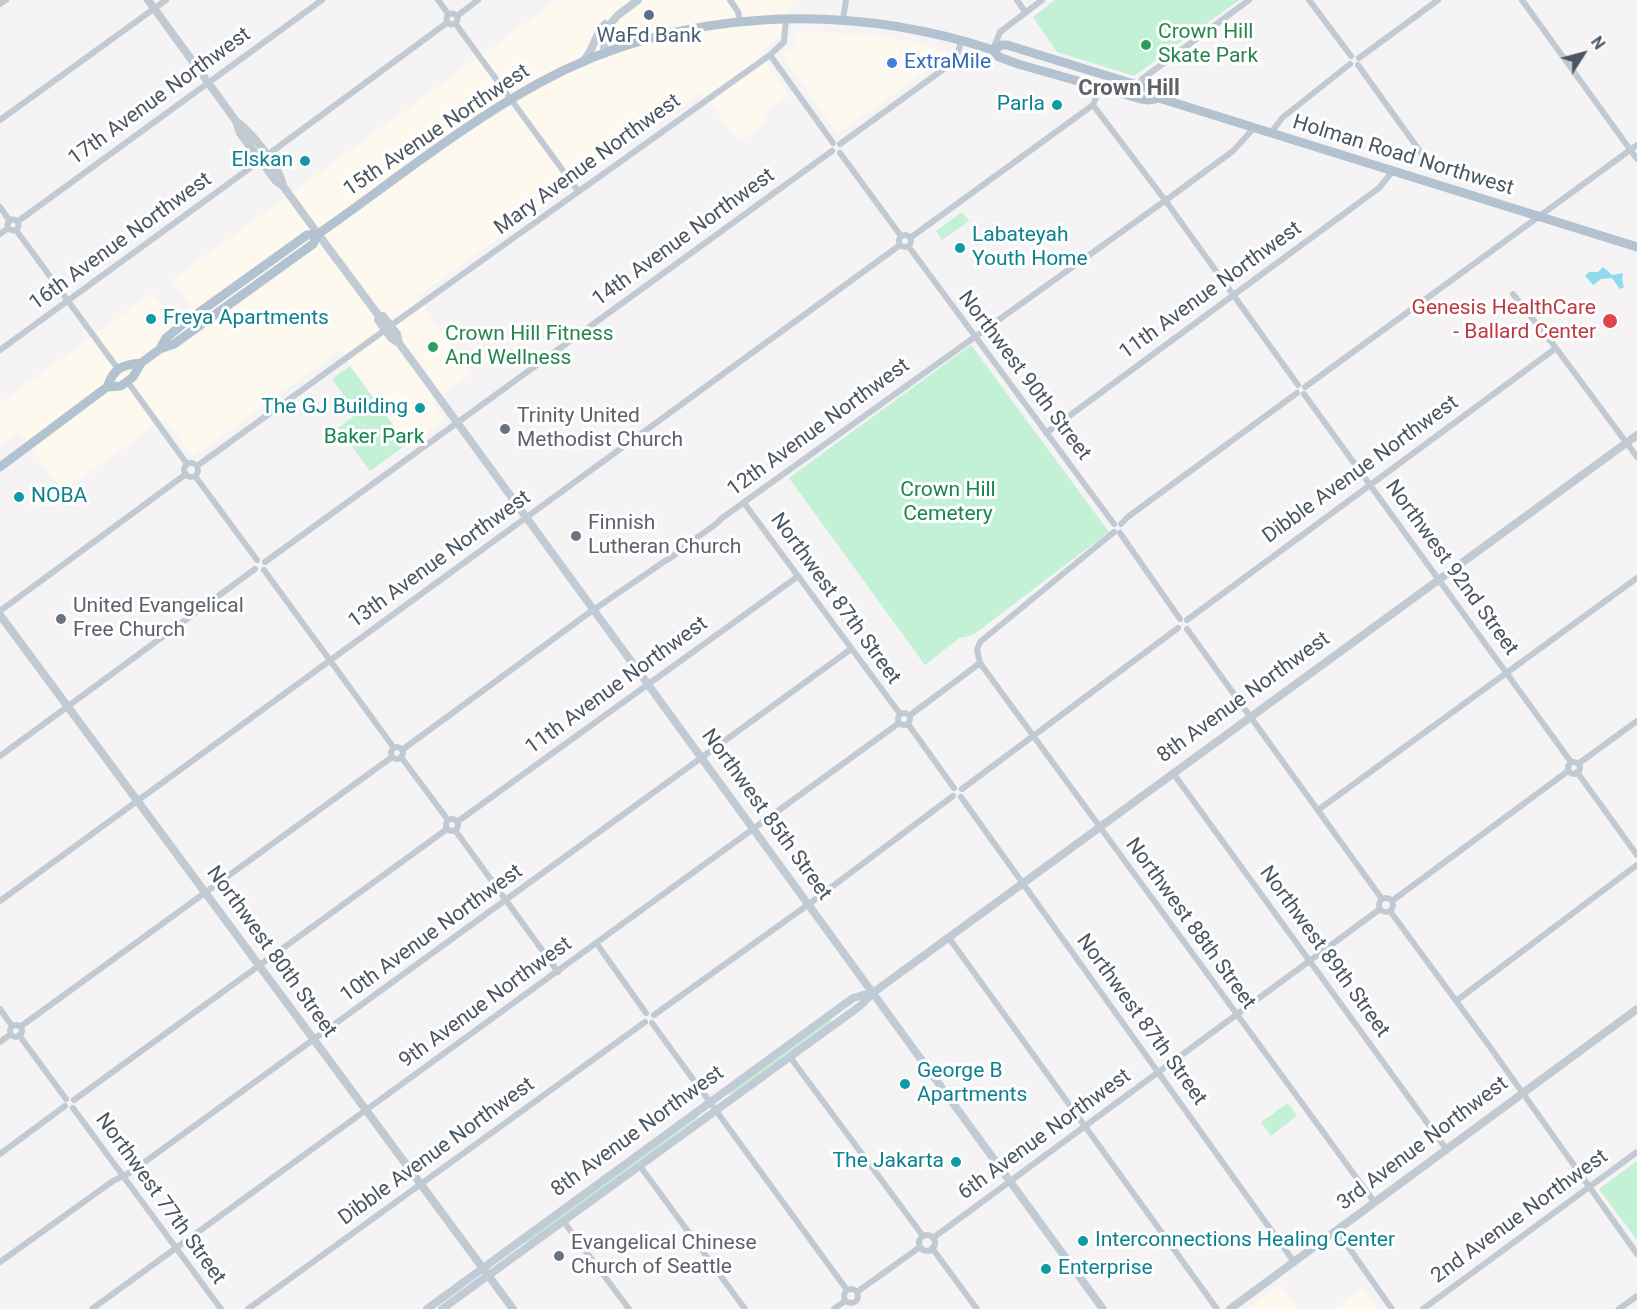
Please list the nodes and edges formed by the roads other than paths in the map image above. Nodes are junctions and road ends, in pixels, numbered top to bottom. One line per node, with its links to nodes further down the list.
1 (6, 0): 16 (street)
2 (148, 0): 17 (street, Northwest 85th Street)
3 (166, 0): 17 (street)
4 (322, 0): 33 (street, 17th Avenue Northwest)
5 (438, 0): 20 (street)
6 (478, 0): 22 (street)
7 (638, 0): 19 (main road)
8 (730, 0): 24 (street)
9 (846, 0): 23 (street)
10 (1017, 0): 18 (street)
11 (1042, 0): 18 (street)
12 (1249, 0): 34 (street)
13 (1309, 0): 29 (street)
14 (1438, 0): 30 (street)
15 (1522, 0): 44 (street)
16 (0, 4)
17 (154, 9): 33 (street, Northwest 85th Street); 39 (street)
18 (1025, 12): 26 (street)
19 (618, 15): 27 (main road); 31 (main road)
20 (448, 18): 22 (street); 48 (street, 16th Avenue Northwest)
21 (786, 18): 23 (main road, Holman Road Northwest); 24 (main road, Holman Road Northwest); 28 (street, Mary Avenue Northwest)
22 (456, 20): 37 (street)
23 (843, 20): 25 (main road, Holman Road Northwest)
24 (740, 21): 27 (main road, Holman Road Northwest)
25 (962, 40): 26 (main road, Holman Road Northwest); 42 (street)
26 (993, 50): 34 (main road, Holman Road Northwest); 35 (main road, Holman Road Northwest)
27 (604, 54): 31 (main road, Holman Road Northwest)
28 (770, 55): 42 (street); 51 (street, Mary Avenue Northwest)
29 (1351, 56): 30 (street); 32 (street)
30 (1359, 57): 32 (street)
31 (579, 64): 37 (main road, 15th Avenue Northwest)
32 (1354, 64): 41 (street); 47 (street)
33 (208, 83): 48 (street, Northwest 85th Street); 55 (street, 17th Avenue Northwest)
34 (1139, 85): 36 (main road, Holman Road Northwest)
35 (1100, 87): 36 (main road, Holman Road Northwest); 38 (street)
36 (1159, 98): 40 (main road, Holman Road Northwest)
37 (511, 99): 51 (street); 59 (main road, 15th Avenue Northwest)
38 (1093, 105): 52 (street, Northwest 92nd Street); 61 (street)
39 (0, 120)
40 (1254, 128): 41 (main road, Holman Road Northwest); 52 (street, 12th Avenue Northwest)
41 (1271, 133): 50 (main road, Holman Road Northwest)
42 (837, 144): 45 (street); 46 (street)
43 (1637, 145): 44 (street)
44 (1630, 150): 49 (street); 54 (street)
45 (832, 151): 46 (street); 80 (street, 14th Avenue Northwest)
46 (840, 153): 60 (street)
47 (1422, 154)
48 (264, 158): 59 (street, Northwest 85th Street); 67 (street, 16th Avenue Northwest)
49 (1637, 159)
50 (1392, 172): 54 (main road, Holman Road Northwest); 66 (street, 11th Avenue Northwest)
51 (578, 191): 69 (street, Mary Avenue Northwest)
52 (1165, 200): 66 (street, Northwest 92nd Street); 71 (street, 12th Avenue Northwest)
53 (0, 207): 55 (street)
54 (1537, 217): 64 (main road, Holman Road Northwest); 79 (street)
55 (14, 221): 56 (street); 57 (street)
56 (8, 228): 57 (street); 58 (street)
57 (16, 230): 67 (street)
58 (0, 234)
59 (318, 234): 68 (main road, 15th Avenue Northwest); 69 (main road, Northwest 85th Street); 70 (main road, 15th Avenue Northwest)
60 (901, 237): 61 (street); 62 (street)
61 (910, 238): 63 (street)
62 (900, 245): 63 (street); 92 (street, 13th Avenue Northwest)
63 (909, 247): 71 (street, Northwest 90th Street)
64 (1637, 247)
65 (1513, 294): 72 (street)
66 (1233, 295): 79 (street, Northwest 92nd Street); 81 (street, 11th Avenue Northwest)
67 (68, 301): 74 (street, 16th Avenue Northwest); 76 (street)
68 (201, 312): 70 (main road); 73 (main road, 15th Avenue Northwest)
69 (388, 328): 80 (main road, Northwest 85th Street); 86 (street, Mary Avenue Northwest)
70 (188, 335): 73 (main road, 15th Avenue Northwest)
71 (974, 336): 81 (street, Northwest 90th Street); 91 (street, 12th Avenue Northwest)
72 (1556, 348): 83 (street); 90 (street, Dibble Avenue Northwest)
73 (160, 349): 75 (main road, 15th Avenue Northwest)
74 (0, 350)
75 (141, 363): 76 (main road, 15th Avenue Northwest); 77 (main road, 15th Avenue Northwest)
76 (118, 369): 78 (main road)
77 (127, 381): 78 (main road); 85 (street)
78 (107, 387): 87 (main road)
79 (1301, 389): 90 (street, Northwest 92nd Street); 93 (street)
80 (457, 423): 92 (main road, Northwest 85th Street); 96 (street, 14th Avenue Northwest)
81 (1046, 433): 93 (street, Northwest 90th Street)
82 (1637, 435): 83 (street, 8th Avenue Northwest)
83 (1626, 442): 84 (street); 101 (street, 8th Avenue Northwest)
84 (1637, 457)
85 (187, 464): 86 (street); 88 (street)
86 (197, 466): 89 (street)
87 (0, 467)
88 (186, 474): 89 (street); 103 (street)
89 (195, 476): 95 (street)
90 (1370, 484): 101 (street, Northwest 92nd Street); 104 (street, Dibble Avenue Northwest)
91 (744, 503): 99 (street, Northwest 87th Street); 102 (street, 12th Avenue Northwest)
92 (526, 517): 102 (main road, Northwest 85th Street); 108 (street, 13th Avenue Northwest)
93 (1117, 524): 94 (street)
94 (1117, 532): 104 (street); 109 (street)
95 (257, 560): 96 (street); 97 (street)
96 (265, 562): 98 (street)
97 (255, 569): 98 (street); 112 (street)
98 (264, 570): 108 (street)
99 (797, 577): 107 (street, Northwest 87th Street); 111 (street, 11th Avenue Northwest)
100 (1637, 578): 110 (street)
101 (1438, 579): 110 (street, Northwest 92nd Street); 115 (street, 8th Avenue Northwest)
102 (594, 610): 111 (main road, Northwest 85th Street); 121 (street, 12th Avenue Northwest)
103 (0, 613): 112 (street, Northwest 80th Street)
104 (1184, 620): 105 (street); 106 (street)
105 (1178, 628): 106 (street); 119 (street)
106 (1187, 628): 115 (street)
107 (851, 649): 113 (street, Northwest 87th Street); 124 (street, 10th Avenue Northwest)
108 (330, 661): 120 (street); 131 (street, 13th Avenue Northwest)
109 (980, 663): 114 (street); 119 (street, Northwest 88th Street)
110 (1506, 674): 125 (street, Northwest 92nd Street); 132 (street)
111 (648, 684): 124 (main road, Northwest 85th Street); 134 (street, 11th Avenue Northwest)
112 (68, 707): 122 (street); 131 (street, Northwest 80th Street)
113 (900, 714): 114 (street); 117 (street)
114 (909, 716): 118 (street)
115 (1250, 716): 129 (street, 8th Avenue Northwest); 132 (street)
116 (1637, 721): 126 (street)
117 (899, 723): 118 (street); 138 (street, 9th Avenue Northwest)
118 (908, 724): 130 (street, Northwest 87th Street)
119 (1034, 736): 130 (street); 135 (street, Northwest 88th Street)
120 (394, 748): 121 (street); 123 (street)
121 (401, 754): 123 (street); 133 (street)
122 (0, 756)
123 (392, 757): 142 (street)
124 (702, 758): 138 (main road, Northwest 85th Street); 144 (street, 10th Avenue Northwest)
125 (1570, 762): 126 (street); 127 (street)
126 (1578, 764): 128 (street)
127 (1568, 771): 128 (street); 146 (street)
128 (1577, 772): 139 (street)
129 (1173, 773): 135 (street, 8th Avenue Northwest); 152 (street, Northwest 89th Street)
130 (959, 792): 141 (street, Northwest 87th Street); 147 (street)
131 (138, 802): 142 (street, Northwest 80th Street); 145 (street, 13th Avenue Northwest)
132 (1318, 810): 143 (street)
133 (448, 820): 134 (street); 136 (street)
134 (457, 822): 137 (street)
135 (1100, 827): 141 (street, 8th Avenue Northwest); 160 (street, Northwest 88th Street)
136 (447, 829): 137 (street); 153 (street)
137 (455, 830): 144 (street)
138 (754, 830): 147 (main road, Northwest 85th Street); 151 (street, 9th Avenue Northwest)
139 (1637, 855)
140 (1637, 865): 156 (street)
141 (1023, 883): 150 (street, 8th Avenue Northwest); 169 (street, Northwest 87th Street)
142 (205, 894): 153 (street, Northwest 80th Street); 163 (street)
143 (1382, 899): 146 (street); 148 (street)
144 (506, 900): 154 (street); 166 (street, 10th Avenue Northwest)
145 (0, 901)
146 (1392, 902): 149 (street)
147 (809, 904): 155 (main road, Northwest 85th Street); 159 (street)
148 (1380, 909): 149 (street); 152 (street, 6th Avenue Northwest)
149 (1390, 911): 156 (street)
150 (949, 938): 155 (street, 8th Avenue Northwest); 178 (street)
151 (597, 944): 154 (street, 9th Avenue Northwest); 159 (street)
152 (1310, 961): 160 (street, 6th Avenue Northwest); 179 (street, Northwest 89th Street)
153 (260, 967): 166 (street, Northwest 80th Street); 172 (street)
154 (558, 972): 176 (street, 9th Avenue Northwest)
155 (874, 992): 168 (main road, 8th Avenue Northwest); 173 (main road, 8th Avenue Northwest); 184 (main road, Northwest 85th Street)
156 (1456, 1000): 170 (street)
157 (0, 1009): 162 (street)
158 (1637, 1009): 170 (street, 3rd Avenue Northwest)
159 (650, 1014): 161 (street)
160 (1236, 1015): 169 (street, 6th Avenue Northwest); 187 (street, Northwest 88th Street)
161 (649, 1022): 173 (street); 185 (street, Dibble Avenue Northwest)
162 (12, 1026): 163 (street); 164 (street)
163 (20, 1027): 165 (street)
164 (10, 1034): 165 (street); 167 (street)
165 (19, 1035): 171 (street)
166 (313, 1040): 176 (street, Northwest 80th Street); 183 (street, 10th Avenue Northwest)
167 (0, 1042)
168 (790, 1057): 177 (main road, 8th Avenue Northwest); 190 (street)
169 (1158, 1072): 178 (street, 6th Avenue Northwest); 197 (street, Northwest 87th Street)
170 (1522, 1093): 179 (street, 3rd Avenue Northwest); 186 (street)
171 (66, 1099): 172 (street); 174 (street)
172 (74, 1100): 175 (street)
173 (710, 1101): 177 (street); 198 (main road, 8th Avenue Northwest)
174 (65, 1106): 175 (street); 181 (street)
175 (73, 1108): 183 (street, Northwest 77th Street)
176 (366, 1111): 185 (street, Northwest 80th Street); 193 (street, 9th Avenue Northwest)
177 (716, 1111): 182 (main road, 8th Avenue Northwest); 200 (street)
178 (1086, 1125): 184 (street, 6th Avenue Northwest); 217 (street)
179 (1447, 1150): 187 (street, 3rd Avenue Northwest)
180 (1637, 1152): 186 (street, 2nd Avenue Northwest)
181 (0, 1154)
182 (640, 1166): 188 (main road, 8th Avenue Northwest); 212 (street)
183 (124, 1176): 193 (street, Northwest 77th Street); 196 (street, 10th Avenue Northwest)
184 (1011, 1181): 191 (street, 6th Avenue Northwest); 216 (main road, Northwest 85th Street)
185 (421, 1185): 198 (street, Northwest 80th Street); 207 (street, Dibble Avenue Northwest)
186 (1589, 1187): 195 (street); 220 (street, 2nd Avenue Northwest)
187 (1375, 1203): 189 (street, 3rd Avenue Northwest)
188 (564, 1222): 199 (main road, 8th Avenue Northwest); 211 (street)
189 (1337, 1231): 197 (street, 3rd Avenue Northwest); 219 (street)
190 (923, 1236): 191 (street); 192 (street)
191 (933, 1238): 194 (street)
192 (920, 1247): 194 (street); 201 (street)
193 (176, 1248): 205 (street, 9th Avenue Northwest); 206 (street, Northwest 77th Street)
194 (932, 1248): 215 (street)
195 (1637, 1254)
196 (0, 1262)
197 (1294, 1262): 218 (street, 3rd Avenue Northwest)
198 (483, 1268): 199 (street, Northwest 80th Street); 208 (main road, 8th Avenue Northwest)
199 (489, 1275): 209 (main road, 8th Avenue Northwest); 210 (street, Northwest 80th Street)
200 (847, 1290): 201 (street); 203 (street)
201 (857, 1292): 204 (street)
202 (1637, 1296): 221 (street)
203 (845, 1301): 204 (street); 213 (street)
204 (855, 1302): 214 (street)
205 (92, 1309)
206 (220, 1309)
207 (248, 1309)
208 (427, 1309)
209 (442, 1309)
210 (513, 1309)
211 (629, 1309)
212 (745, 1309)
213 (834, 1309)
214 (860, 1309)
215 (977, 1309)
216 (1103, 1309)
217 (1217, 1309)
218 (1230, 1309)
219 (1392, 1309)
220 (1423, 1309)
221 (1619, 1309)

